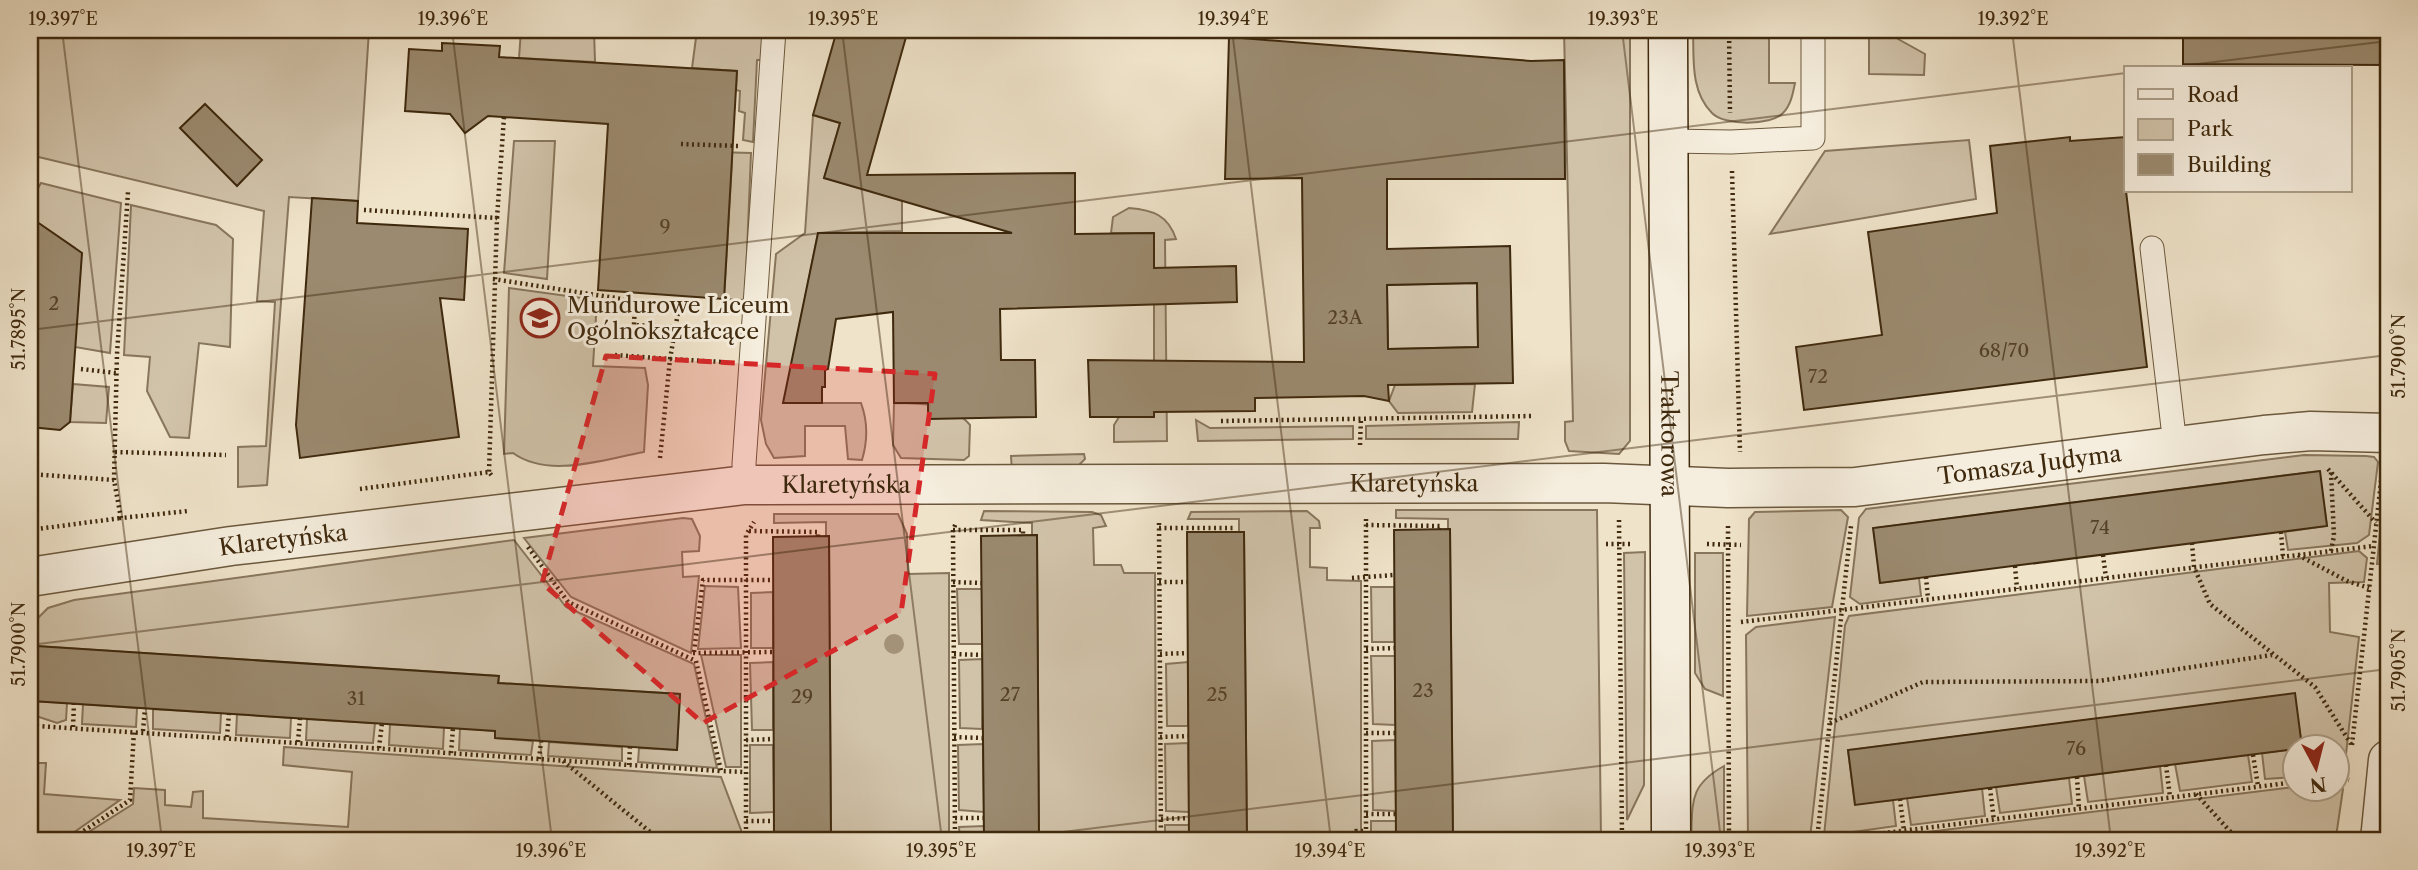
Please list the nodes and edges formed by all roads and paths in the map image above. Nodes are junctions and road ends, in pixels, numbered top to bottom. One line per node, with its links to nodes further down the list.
1 (774, 30): 9 (lane)
2 (1668, 30): 6 (street, Traktorowa)
3 (1729, 30): 7 (path)
4 (1813, 30): 7 (lane)
5 (504, 117): 12 (path)
6 (1668, 141): 7 (lane); 37 (street, Traktorowa)
7 (1731, 142): 39 (path)
8 (681, 144): 9 (path)
9 (766, 147): 19 (lane)
10 (128, 192): 21 (path)
11 (364, 210): 12 (path)
12 (497, 218): 14 (path)
13 (2152, 248): 25 (lane)
14 (493, 279): 16 (path); 32 (path)
15 (679, 307): 16 (path)
16 (675, 327): 18 (path)
17 (615, 355): 18 (path)
18 (670, 359): 19 (path); 30 (path)
19 (751, 363): 40 (lane)
20 (81, 369): 21 (path)
21 (116, 373): 27 (path)
22 (1532, 416): 23 (path)
23 (1361, 418): 24 (path); 26 (path)
24 (1221, 421)
25 (2175, 445): 28 (street, Tomasza Judyma); 38 (street, Tomasza Judyma)
26 (1360, 446)
27 (115, 452): 29 (path); 35 (path)
28 (2385, 452): 46 (path)
29 (226, 455)
30 (659, 460)
31 (2325, 465): 33 (path)
32 (489, 472)
33 (2330, 472): 46 (path); 66 (path)
34 (30, 474): 35 (path)
35 (114, 480): 41 (path)
36 (1619, 484): 37 (street, Klaretyńska); 40 (street, Klaretyńska); 59 (path)
37 (1670, 487): 39 (street, Tomasza Judyma); 165 (street, Traktorowa)
38 (1855, 487): 39 (street, Tomasza Judyma); 87 (path)
39 (1734, 488): 62 (path)
40 (753, 500): 52 (path); 74 (street, Klaretyńska)
41 (117, 506)
42 (1366, 516): 47 (path)
43 (1159, 517): 48 (path)
44 (121, 518): 50 (path)
45 (958, 519): 51 (path)
46 (2376, 524): 65 (path)
47 (1366, 525): 49 (path); 73 (path)
48 (1159, 528): 53 (path); 81 (path)
49 (1439, 529)
50 (30, 530)
51 (953, 530): 55 (path); 80 (path)
52 (748, 531): 56 (path); 79 (path)
53 (1233, 532)
54 (2281, 532): 69 (path)
55 (1023, 535)
56 (818, 537)
57 (2192, 543): 71 (path)
58 (1606, 544): 59 (path)
59 (1619, 544): 60 (path); 164 (path)
60 (1644, 544)
61 (1695, 544): 62 (path)
62 (1729, 544): 63 (path); 166 (path)
63 (1741, 545)
64 (527, 546): 99 (path)
65 (2373, 546): 66 (path); 84 (path)
66 (2330, 551): 68 (path)
67 (2103, 555): 77 (path)
68 (2298, 555): 69 (path); 84 (path)
69 (2283, 556): 71 (path)
70 (2015, 566): 85 (path)
71 (2194, 567): 77 (path); 98 (path)
72 (1394, 575): 73 (path)
73 (1366, 576): 76 (path); 90 (path)
74 (30, 577)
75 (1926, 577): 86 (path)
76 (1352, 578)
77 (2106, 578): 85 (path)
78 (772, 580): 79 (path)
79 (746, 581): 91 (path); 92 (path)
80 (953, 582): 83 (path); 95 (path)
81 (1159, 582): 82 (path); 96 (path)
82 (1188, 582)
83 (982, 583)
84 (2369, 588): 125 (path)
85 (2017, 589): 86 (path)
86 (1928, 599): 87 (path)
87 (1843, 609): 88 (path); 106 (path)
88 (1741, 622)
89 (1394, 648): 90 (path)
90 (1366, 649): 112 (path)
91 (694, 652): 92 (path); 99 (path)
92 (746, 652): 93 (path); 120 (path)
93 (773, 652)
94 (1188, 653): 96 (path)
95 (954, 654): 97 (path); 117 (path)
96 (1160, 654): 118 (path)
97 (982, 655)
98 (2272, 655): 106 (path); 114 (path)
99 (689, 658): 135 (path)
100 (74, 703): 108 (path)
101 (145, 708): 111 (path)
102 (229, 713): 116 (path)
103 (300, 718): 122 (path)
104 (30, 720): 107 (path)
105 (382, 723): 127 (path)
106 (1830, 723): 167 (path)
107 (37, 726): 108 (path); 124 (path)
108 (73, 727): 110 (path)
109 (453, 728): 128 (path)
110 (134, 731): 111 (path); 157 (path)
111 (144, 731): 116 (path)
112 (1366, 733): 113 (path); 145 (path)
113 (1395, 733)
114 (2346, 734)
115 (1188, 736): 118 (path)
116 (227, 737): 122 (path)
117 (954, 737): 119 (path); 147 (path)
118 (1160, 737): 150 (path)
119 (983, 738)
120 (746, 740): 121 (path); 136 (path)
121 (773, 740)
122 (298, 742): 127 (path)
123 (541, 742): 130 (path)
124 (30, 743)
125 (2352, 744)
126 (630, 747): 133 (path)
127 (379, 748): 128 (path)
128 (451, 753): 130 (path)
129 (2253, 755): 139 (path)
130 (539, 759): 131 (path)
131 (561, 760): 133 (path); 158 (path)
132 (2388, 760): 170 (street)
133 (629, 765): 135 (path)
134 (2166, 765): 142 (path)
135 (721, 771): 136 (path)
136 (745, 772): 151 (path)
137 (2077, 777): 144 (path)
138 (2282, 783): 139 (path)
139 (2258, 786): 141 (path)
140 (1990, 788): 153 (path)
141 (2196, 794): 142 (path); 169 (path)
142 (2170, 797): 144 (path)
143 (1900, 799): 155 (path)
144 (2079, 809): 153 (path)
145 (1366, 814): 146 (path); 154 (path)
146 (1396, 814)
147 (955, 818): 148 (path); 160 (path)
148 (984, 818)
149 (1189, 818): 150 (path)
150 (1161, 819): 161 (path)
151 (746, 821): 152 (path); 159 (path)
152 (774, 821)
153 (1994, 821): 155 (path)
154 (1366, 831): 162 (path); 163 (path)
155 (1904, 831): 156 (path)
156 (1859, 838): 168 (path)
157 (70, 840)
158 (660, 840)
159 (746, 840)
160 (955, 840)
161 (1161, 840)
162 (1349, 840)
163 (1366, 840)
164 (1622, 840)
165 (1671, 840)
166 (1729, 840)
167 (1817, 840)
168 (1828, 840)
169 (2238, 840)
170 (2381, 840)

